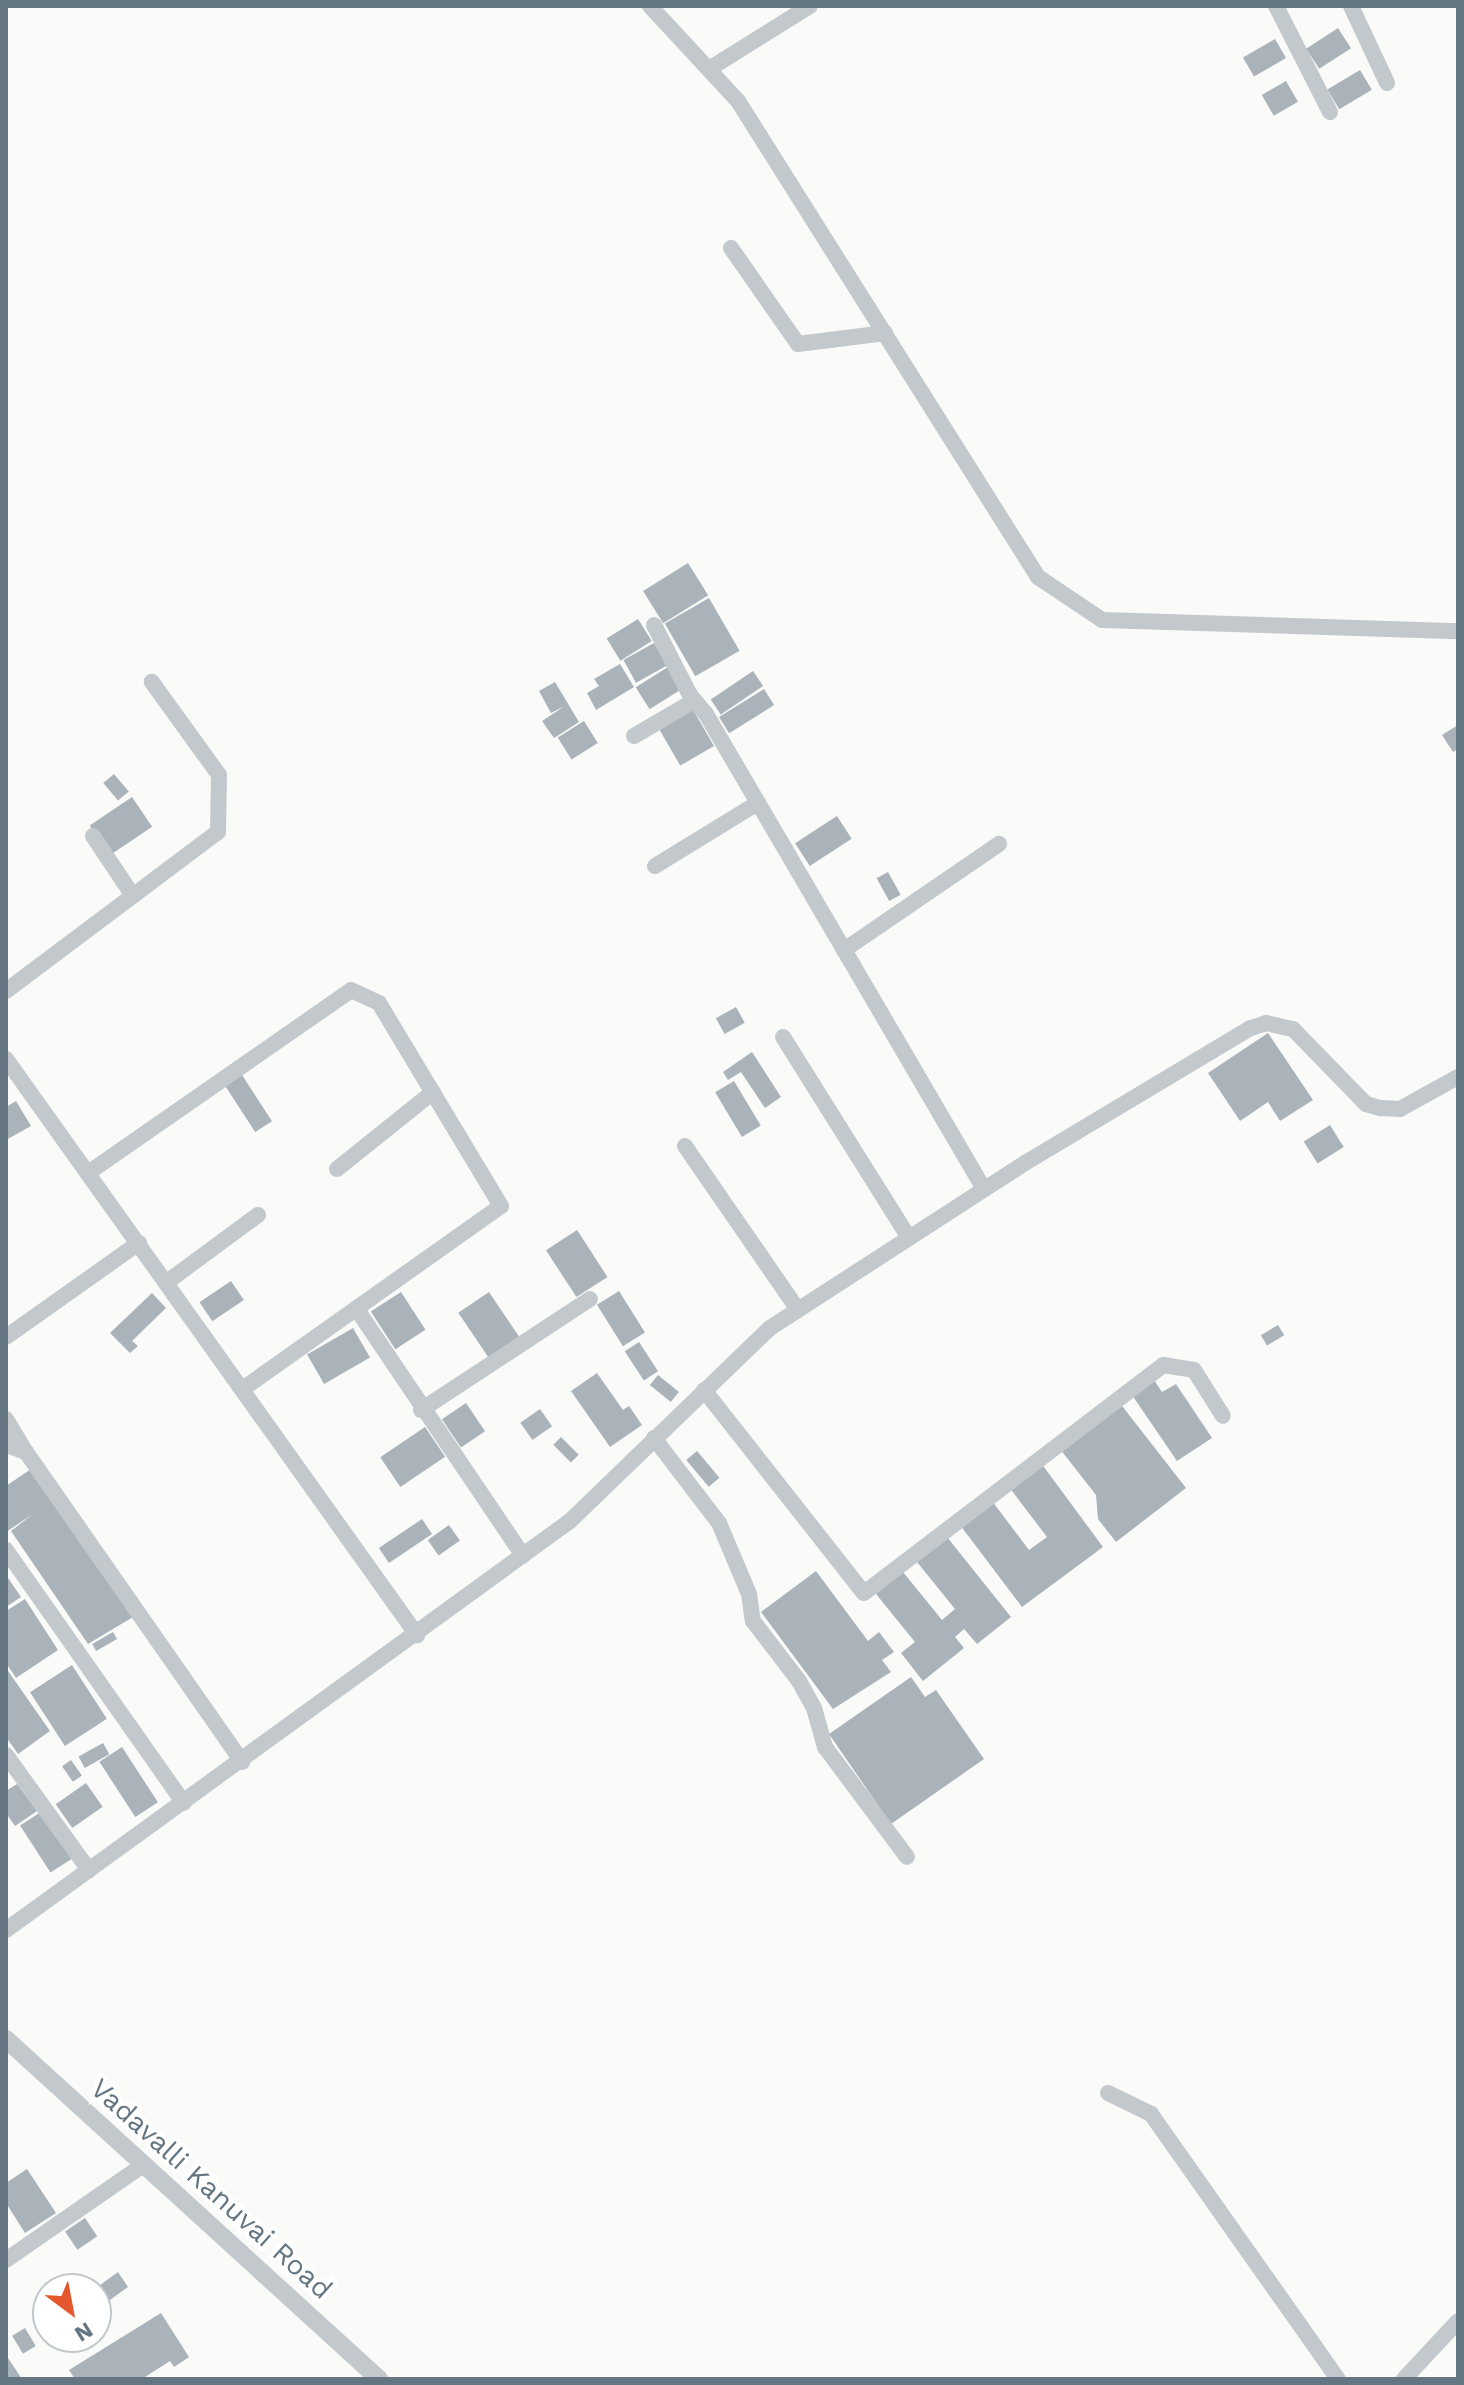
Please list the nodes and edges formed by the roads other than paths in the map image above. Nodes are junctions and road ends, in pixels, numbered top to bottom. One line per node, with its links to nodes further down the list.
1 (650, 6): 5 (street)
2 (810, 6): 5 (street)
3 (1276, 6): 7 (street)
4 (1351, 6): 6 (street)
5 (709, 69): 9 (street)
6 (1387, 83)
7 (1330, 112)
8 (731, 248): 9 (street)
9 (885, 333): 11 (street)
10 (654, 625): 13 (street)
11 (1458, 631)
12 (152, 682): 19 (street)
13 (694, 701): 14 (street); 15 (street)
14 (634, 736)
15 (758, 803): 18 (street); 20 (street)
16 (93, 836): 19 (street)
17 (999, 844): 20 (street)
18 (655, 866)
19 (133, 896): 21 (street)
20 (844, 950): 29 (street)
21 (6, 991)
22 (783, 1037): 31 (street)
23 (6, 1059): 28 (street)
24 (1458, 1077): 29 (street)
25 (433, 1092): 27 (street); 28 (street); 36 (street)
26 (685, 1146): 35 (street)
27 (337, 1169)
28 (88, 1173): 32 (street)
29 (984, 1189): 31 (street)
30 (258, 1215): 33 (street)
31 (909, 1238): 35 (street)
32 (139, 1243): 33 (street); 37 (street)
33 (167, 1282): 38 (street)
34 (590, 1299): 40 (street)
35 (798, 1310): 39 (street)
36 (358, 1311): 38 (street); 40 (street)
37 (6, 1337)
38 (243, 1389): 48 (street)
39 (704, 1390): 41 (street); 43 (street)
40 (421, 1410): 47 (street)
41 (1223, 1416)
42 (6, 1419): 45 (street)
43 (654, 1438): 47 (street); 52 (street)
44 (6, 1445): 45 (street)
45 (26, 1452): 50 (street)
46 (6, 1550): 51 (street)
47 (523, 1556): 48 (street)
48 (417, 1635): 50 (street)
49 (6, 1755): 53 (street)
50 (242, 1762): 51 (street)
51 (184, 1803): 53 (street)
52 (907, 1857)
53 (89, 1870): 54 (street)
54 (6, 1930)
55 (6, 2039): 57 (street, Vadavalli Kanuvai Road)
56 (1108, 2093): 61 (street)
57 (143, 2165): 58 (street); 60 (street, Vadavalli Kanuvai Road)
58 (6, 2260)
59 (1458, 2321): 62 (street)
60 (367, 2376)
61 (1338, 2379)
62 (1404, 2379)

